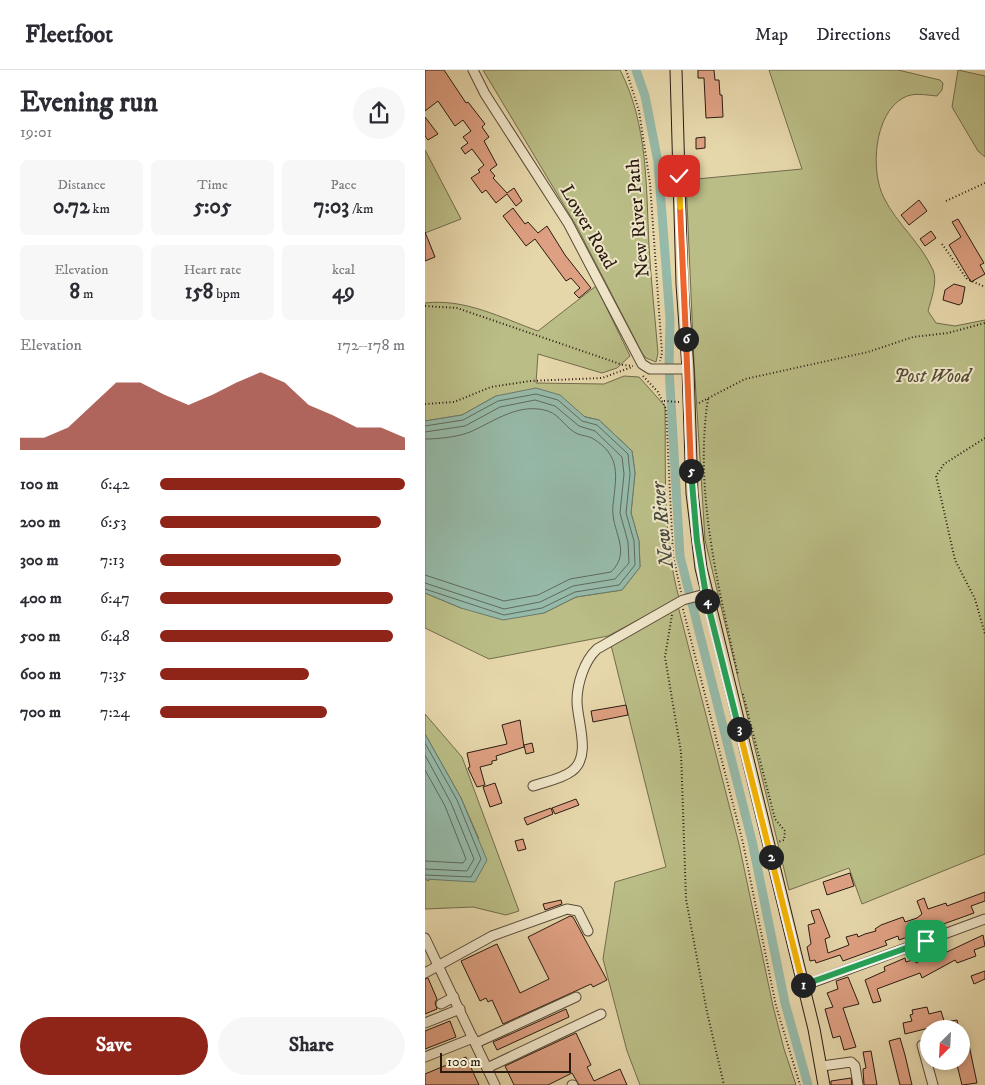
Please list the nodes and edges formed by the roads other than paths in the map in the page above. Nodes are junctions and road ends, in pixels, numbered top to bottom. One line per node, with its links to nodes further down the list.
1 (473, 70): 3 (street, Lower Road)
2 (676, 70): 3 (main road)
3 (688, 370): 4 (main road)
4 (705, 594): 5 (street); 12 (main road)
5 (533, 786)
6 (985, 919): 12 (street)
7 (589, 931): 10 (street)
8 (425, 938): 9 (street)
9 (428, 949): 10 (street)
10 (439, 966): 11 (street); 13 (street)
11 (425, 973)
12 (803, 986): 21 (main road)
13 (454, 997): 15 (street); 16 (street)
14 (576, 997): 19 (street)
15 (441, 1004)
16 (460, 1009): 18 (street); 19 (street)
17 (601, 1014): 22 (street)
18 (425, 1023)
19 (474, 1041): 20 (street); 22 (street)
20 (425, 1057)
21 (822, 1066): 25 (main road); 26 (street)
22 (487, 1068): 24 (street)
23 (929, 1070): 27 (street)
24 (495, 1085)
25 (824, 1085)
26 (858, 1085)
27 (933, 1085)

